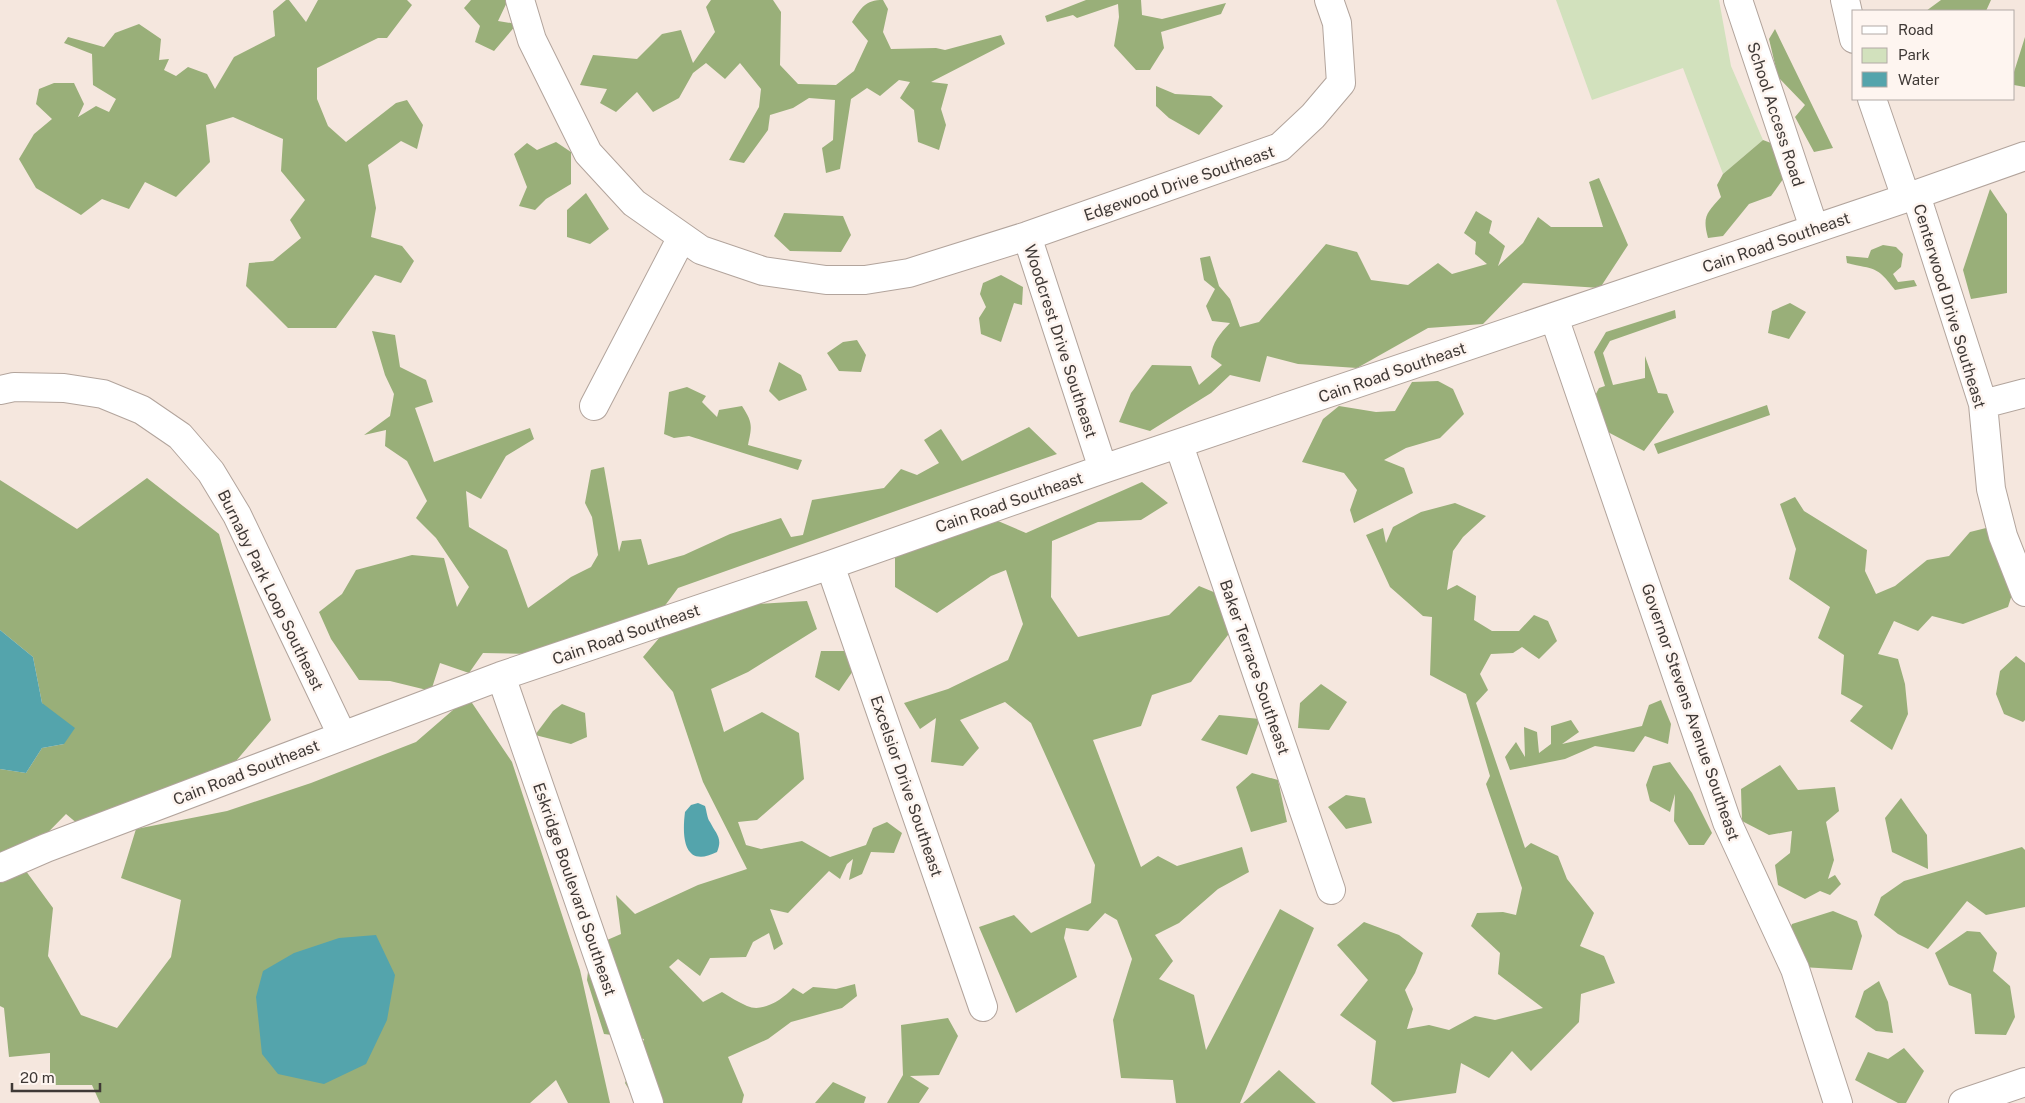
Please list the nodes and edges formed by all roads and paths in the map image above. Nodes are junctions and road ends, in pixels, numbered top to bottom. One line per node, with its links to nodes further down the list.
1 (520, 0): 10 (street, Woodcrest Drive Southeast)
2 (1329, 0): 11 (street, Edgewood Drive Southeast)
3 (1738, 0): 9 (street, School Access Road)
4 (1845, 0): 5 (street)
5 (1852, 30)
6 (1872, 100): 8 (street, Centerwood Drive Southeast)
7 (2025, 156): 8 (street, Cain Road Southeast)
8 (1911, 196): 9 (street, Cain Road Southeast); 15 (street, Centerwood Drive Southeast)
9 (1814, 228): 12 (street, Cain Road Southeast)
10 (682, 236): 11 (street, Woodcrest Drive Southeast); 16 (street)
11 (1027, 236): 18 (street, Woodcrest Drive Southeast)
12 (1554, 317): 17 (street, Cain Road Southeast); 28 (street, Governor Stevens Avenue Southeast)
13 (0, 390): 22 (street, Burnaby Park Loop Southeast)
14 (2025, 393): 15 (street)
15 (1983, 404): 20 (street, Centerwood Drive Southeast)
16 (594, 406)
17 (1178, 445): 18 (street, Cain Road Southeast); 24 (street, Baker Terrace Southeast)
18 (1103, 469): 19 (street, Cain Road Southeast)
19 (830, 565): 21 (street, Cain Road Southeast); 25 (street, Excelsior Drive Southeast)
20 (2025, 592)
21 (501, 676): 22 (street, Cain Road Southeast); 27 (street, Eskridge Boulevard Southeast)
22 (342, 735): 23 (street, Cain Road Southeast)
23 (0, 868)
24 (1331, 890)
25 (983, 1006)
26 (2025, 1082): 29 (street)
27 (649, 1103)
28 (1838, 1103)
29 (1963, 1103)

